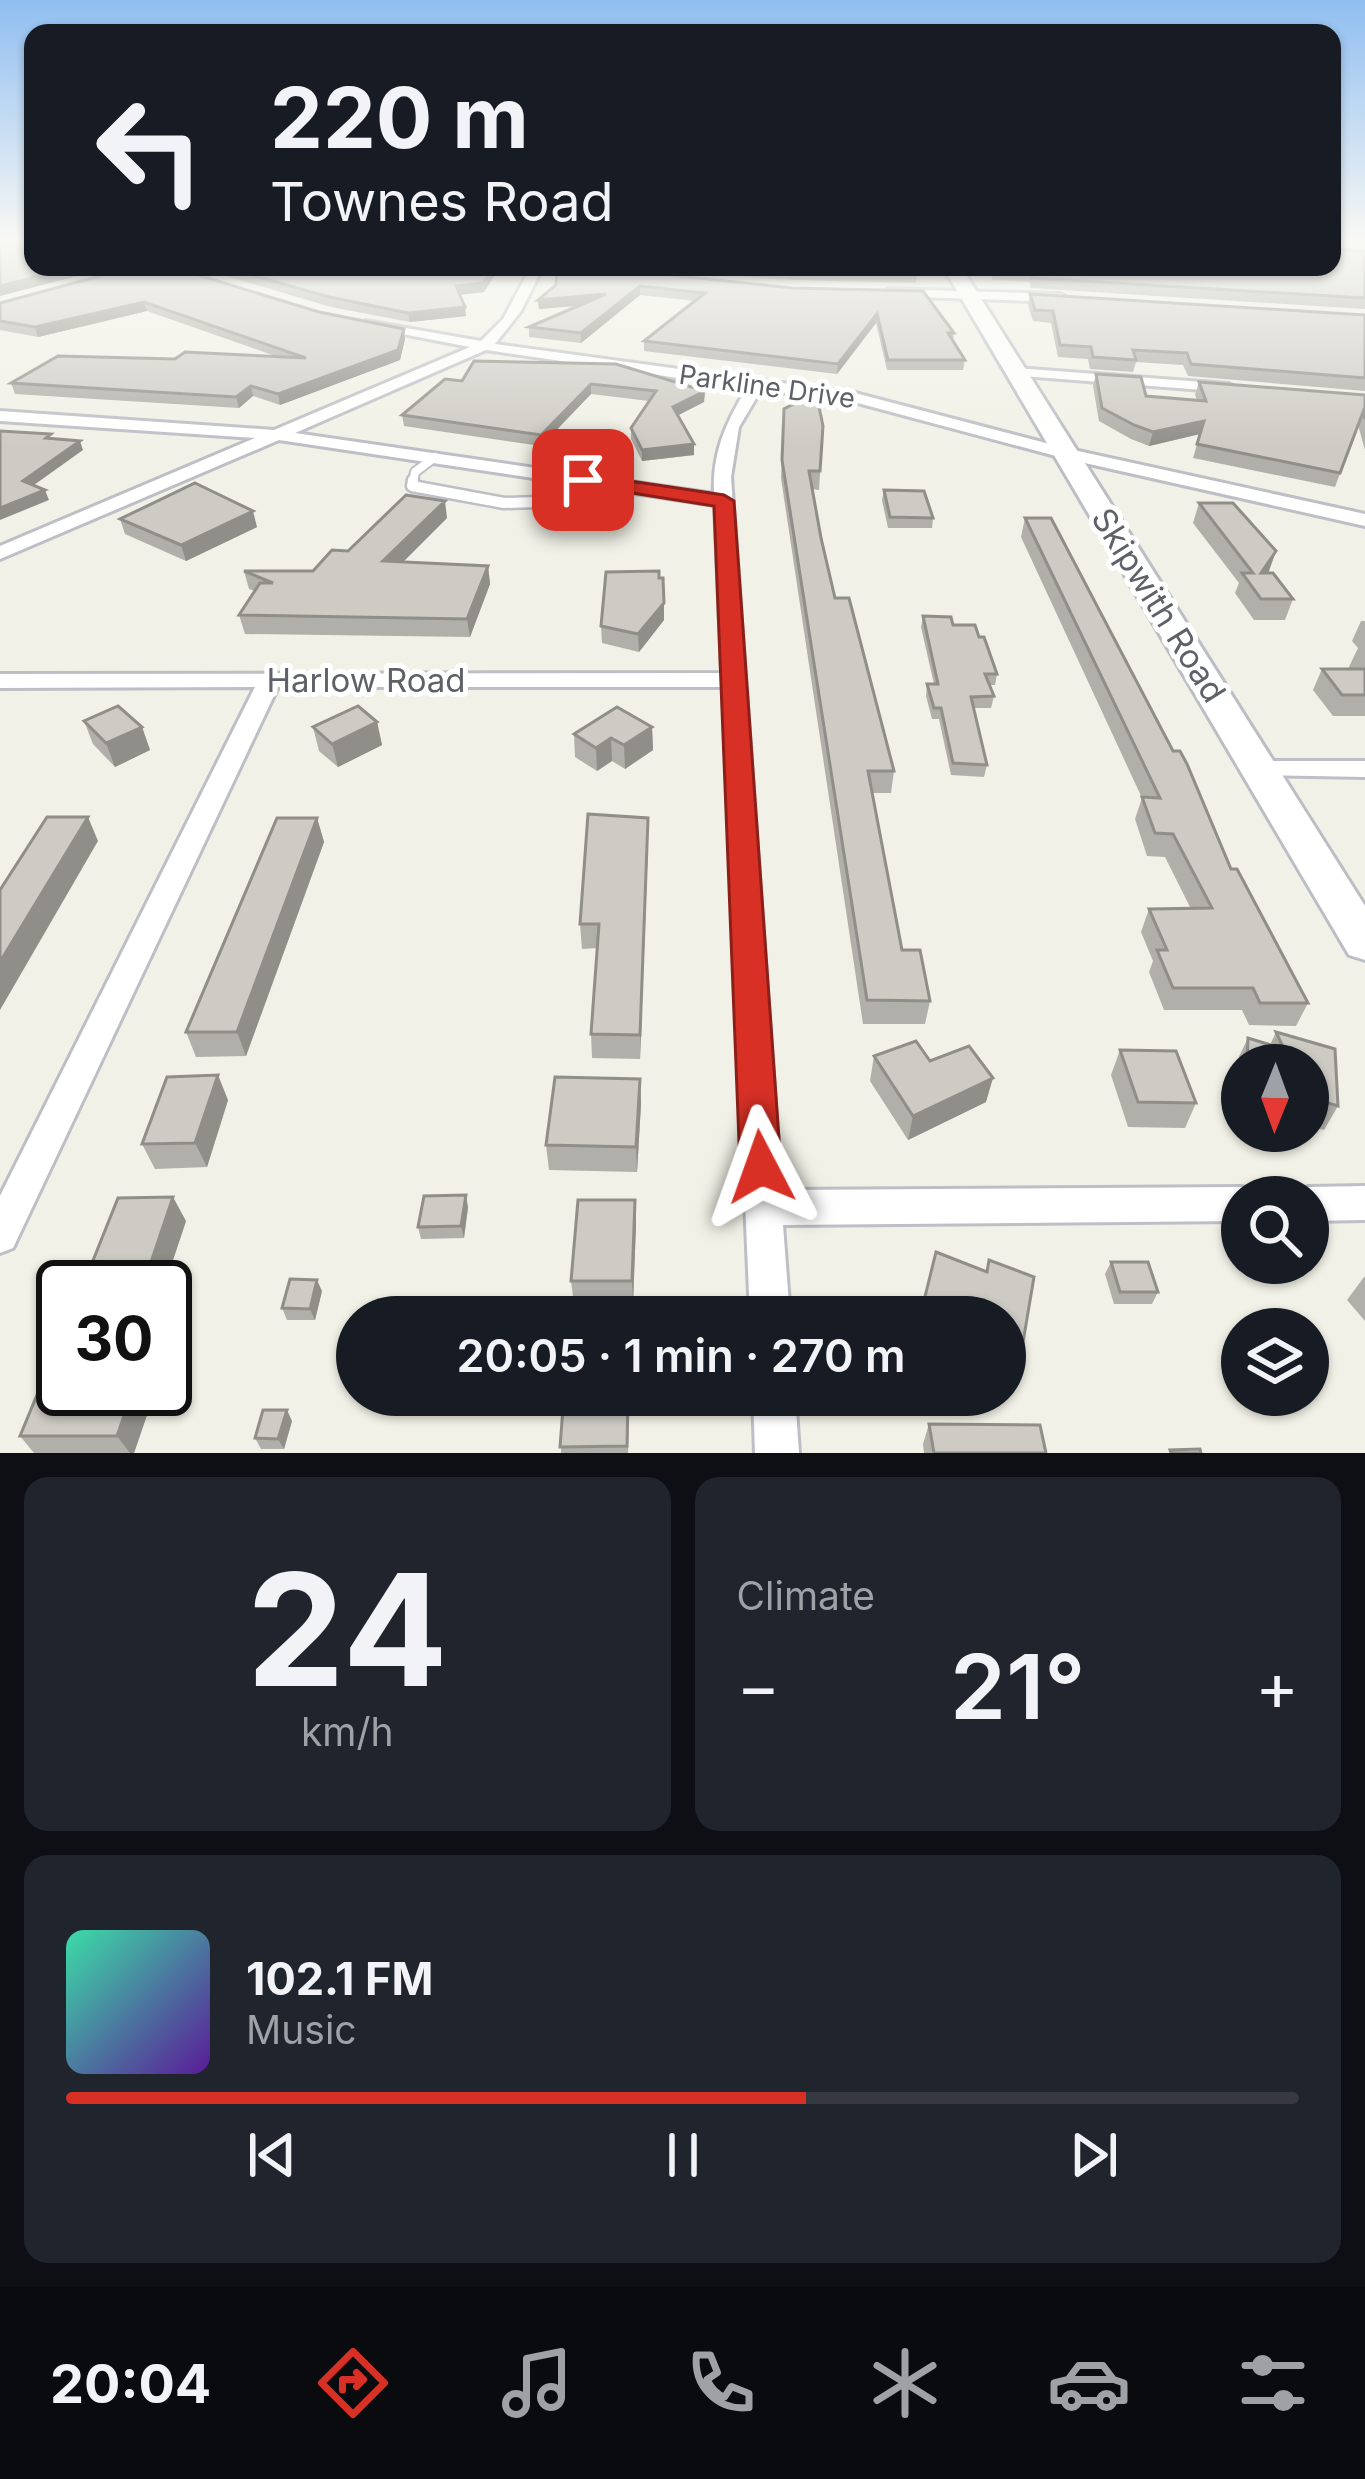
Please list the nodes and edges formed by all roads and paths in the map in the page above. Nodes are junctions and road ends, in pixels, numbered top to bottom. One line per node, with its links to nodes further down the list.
1 (513, 311): 4 (street)
2 (979, 311): 5 (main road, Skipwith Road)
3 (347, 319): 4 (street, Parkline Drive)
4 (482, 346): 6 (street, Parkline Drive); 9 (street)
5 (1016, 372): 7 (street); 10 (main road, Skipwith Road)
6 (757, 384): 10 (street, Parkline Drive); 13 (street)
7 (1251, 390)
8 (0, 416): 9 (street)
9 (279, 435): 11 (street); 15 (street)
10 (1066, 454): 14 (street, Parkline Drive); 19 (main road, Skipwith Road)
11 (435, 457): 12 (street); 12 (lane)
12 (583, 480): 13 (street)
13 (724, 501): 17 (street)
14 (1365, 520)
15 (0, 553)
16 (270, 680): 17 (street, Harlow Road); 18 (street, Harlow Road); 26 (street)
17 (733, 680): 25 (street)
18 (0, 681)
19 (1261, 769): 20 (street); 21 (main road, Skipwith Road)
20 (1365, 769)
21 (1365, 943)
22 (1365, 1203): 24 (street)
23 (1221, 1204): 25 (street)
24 (1329, 1204)
25 (764, 1208): 27 (street)
26 (0, 1235)
27 (769, 1296)
28 (775, 1416): 29 (street)
29 (777, 1453)

